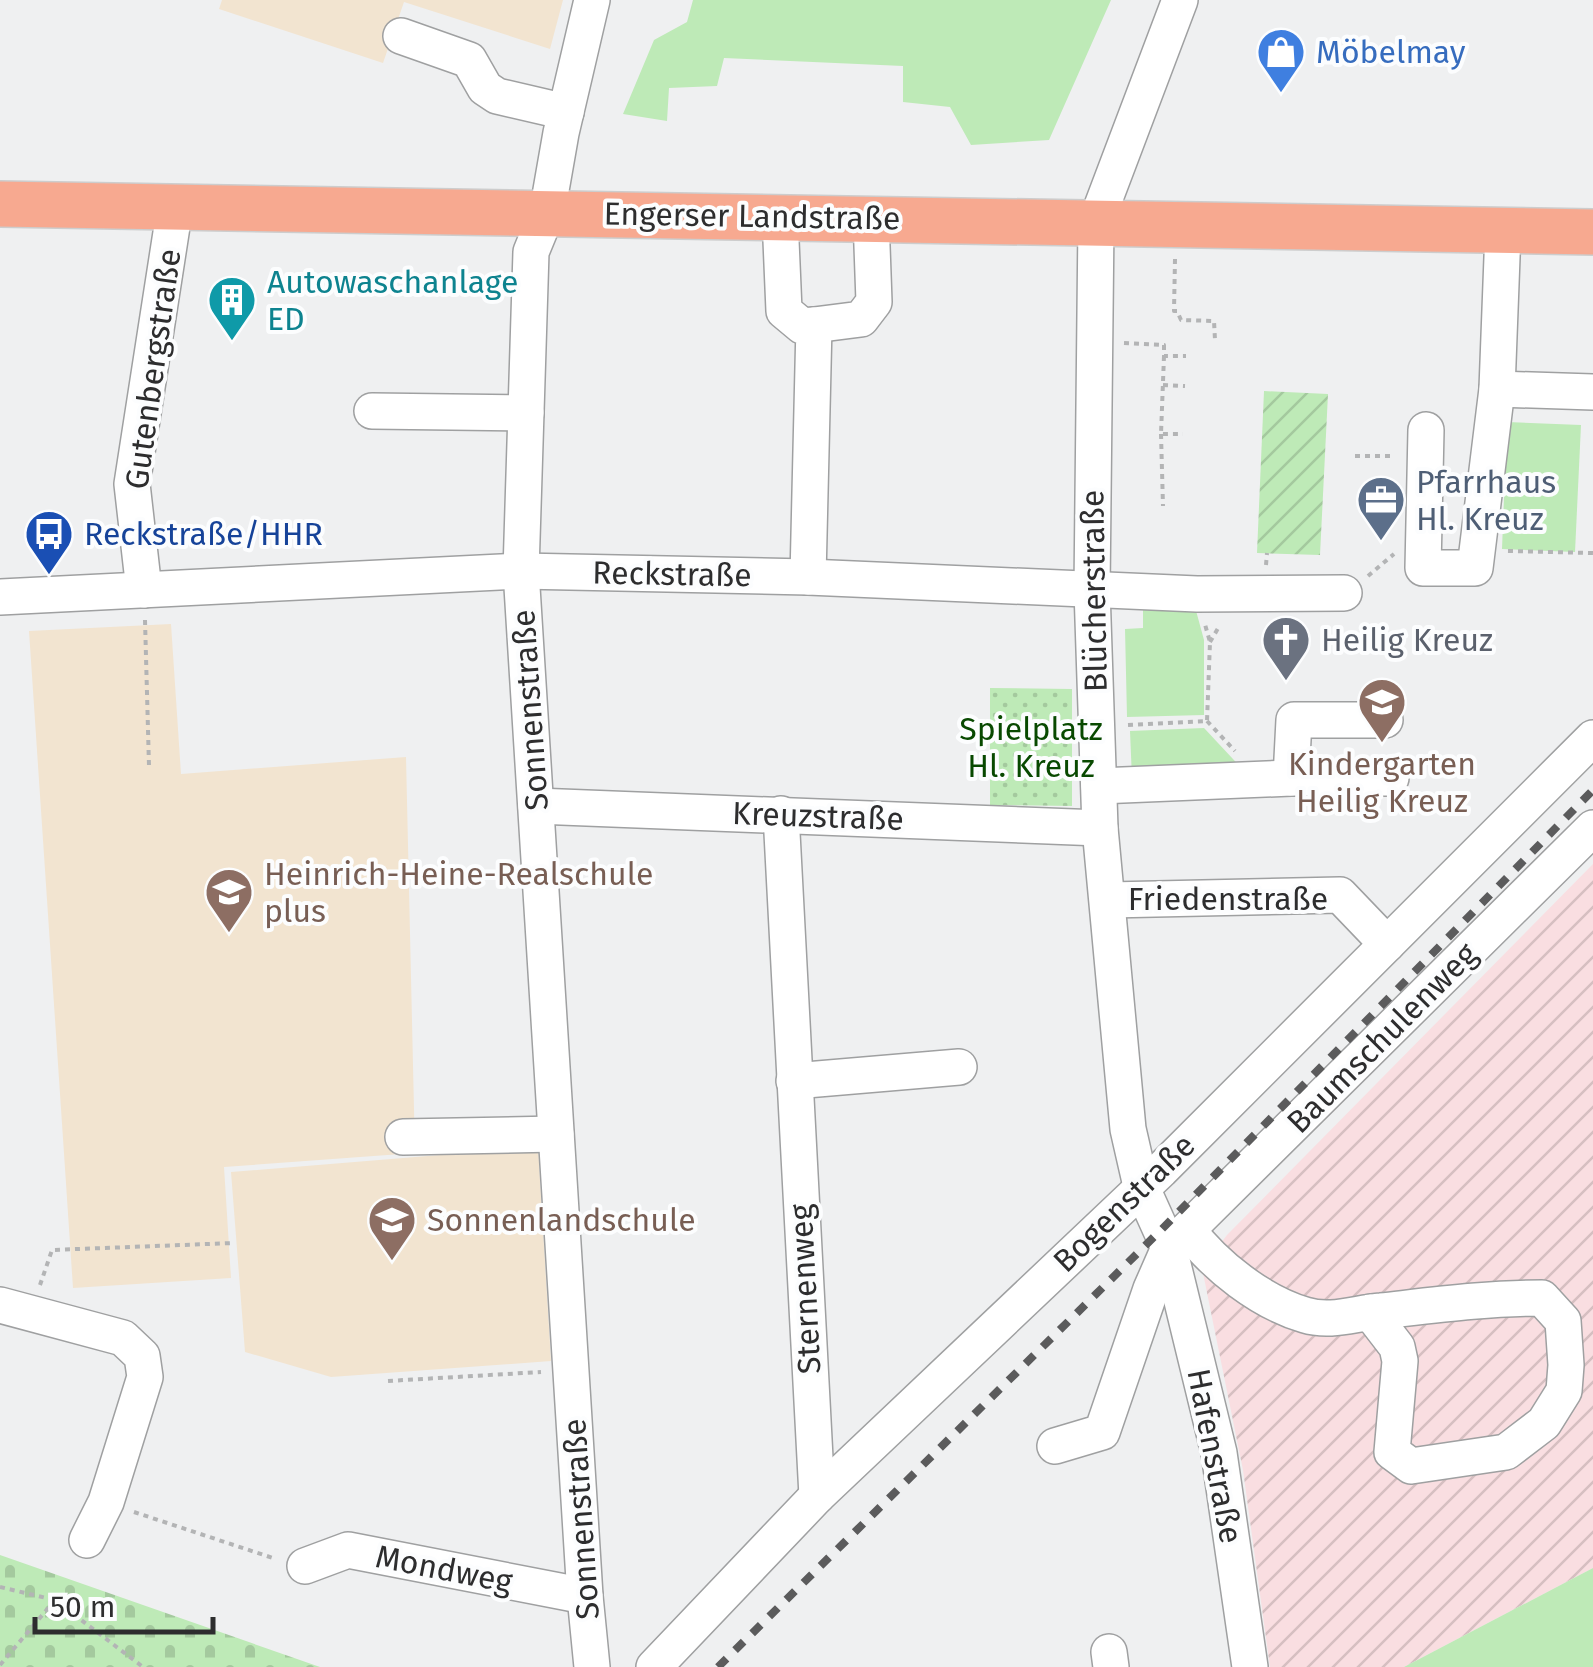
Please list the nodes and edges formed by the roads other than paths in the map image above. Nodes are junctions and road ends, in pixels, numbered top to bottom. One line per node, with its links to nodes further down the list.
1 (592, 0): 4 (street, Sonnenstraße)
2 (1180, 0): 10 (street, Blücherstraße)
3 (401, 36): 4 (street)
4 (566, 112): 7 (street, Sonnenstraße)
5 (0, 204): 6 (main road, Engerser Landstraße)
6 (175, 207): 7 (main road, Engerser Landstraße); 21 (street, Gutenbergstraße)
7 (547, 213): 8 (main road, Engerser Landstraße); 17 (street, Sonnenstraße)
8 (780, 217): 9 (main road, Engerser Landstraße); 13 (street)
9 (871, 218): 10 (main road, Engerser Landstraße); 13 (street)
10 (1096, 222): 11 (main road, Engerser Landstraße); 22 (street, Blücherstraße)
11 (1503, 232): 12 (main road, Engerser Landstraße); 14 (street)
12 (1593, 232)
13 (814, 325): 20 (street)
14 (1497, 389): 15 (street); 18 (street)
15 (1593, 392)
16 (372, 410): 17 (street)
17 (526, 412): 19 (street, Sonnenstraße)
18 (1425, 443)
19 (521, 570): 20 (street, Reckstraße); 21 (street, Reckstraße); 30 (street, Sonnenstraße)
20 (808, 578): 22 (street, Reckstraße)
21 (144, 590): 24 (street, Reckstraße)
22 (1092, 590): 23 (street, Reckstraße); 29 (street, Blücherstraße)
23 (1344, 593)
24 (0, 597)
25 (1385, 720): 27 (street)
26 (1593, 738): 35 (street, Bogenstraße)
27 (1291, 778): 28 (street); 29 (street)
28 (1392, 778)
29 (1099, 786): 32 (street, Blücherstraße)
30 (536, 806): 31 (street, Kreuzstraße); 38 (street, Sonnenstraße)
31 (782, 814): 32 (street, Kreuzstraße); 37 (street, Sternenweg)
32 (1100, 828): 34 (street, Blücherstraße)
33 (1593, 828): 41 (street, Baumschulenweg)
34 (1109, 900): 35 (street, Friedenstraße); 40 (street, Blücherstraße)
35 (1387, 944): 40 (street, Bogenstraße)
36 (959, 1067): 37 (street)
37 (794, 1081): 45 (street, Sternenweg)
38 (556, 1134): 39 (street); 48 (street, Sonnenstraße)
39 (403, 1137)
40 (1142, 1186): 41 (street, Blücherstraße); 45 (street, Bogenstraße)
41 (1179, 1239): 43 (street); 44 (street); 51 (street, Hafenstraße)
42 (15, 1309): 46 (street)
43 (1370, 1312): 43 (street)
44 (1055, 1446)
45 (817, 1496): 50 (street, Bogenstraße)
46 (87, 1540)
47 (306, 1566): 48 (street, Mondweg)
48 (585, 1596): 49 (street, Sonnenstraße)
49 (592, 1667)
50 (654, 1667)
51 (1250, 1667)

